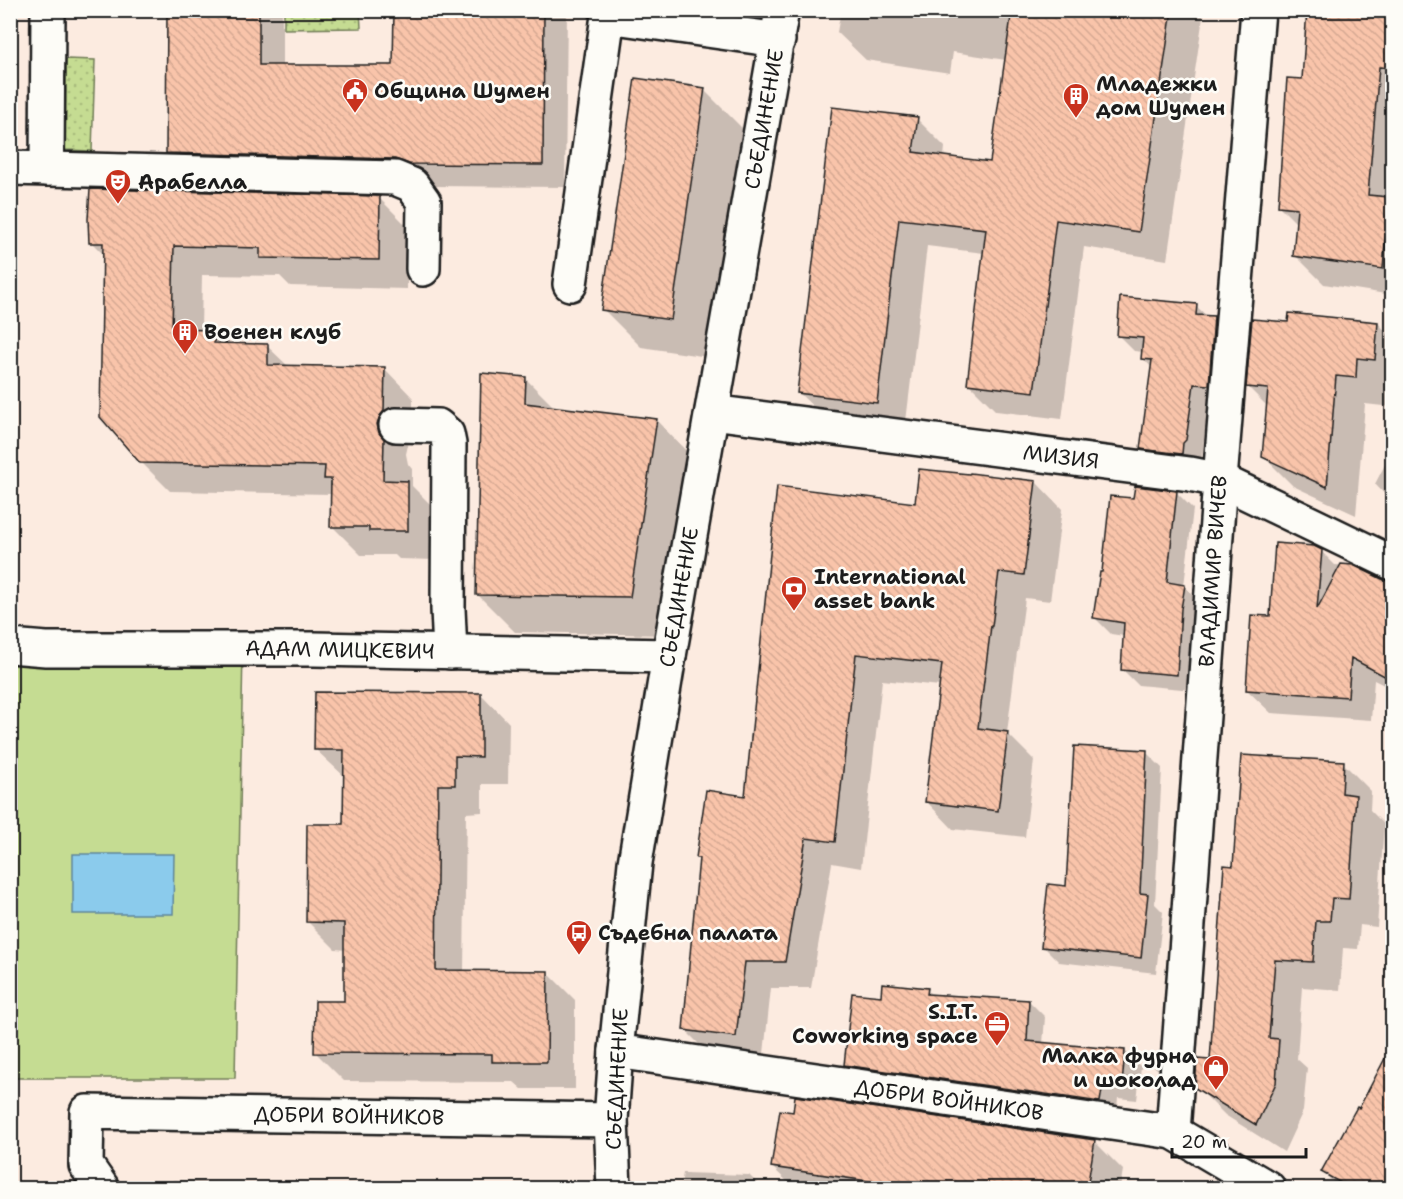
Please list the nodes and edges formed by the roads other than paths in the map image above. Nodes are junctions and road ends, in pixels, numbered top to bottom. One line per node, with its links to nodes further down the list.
1 (48, 10): 5 (street)
2 (1258, 10): 10 (street, ВЛАДИМИР ВИЧЕВ)
3 (780, 25): 7 (street); 8 (street, СЪЕДИНЕНИЕ)
4 (10, 168): 5 (street)
5 (47, 169): 6 (street)
6 (423, 269)
7 (570, 284)
8 (712, 412): 10 (street, МИЗИЯ); 14 (street, СЪЕДИНЕНИЕ)
9 (396, 425): 13 (street)
10 (1220, 480): 11 (street, МИЗИЯ); 17 (street, ВЛАДИМИР ВИЧЕВ)
11 (1392, 563)
12 (10, 646): 13 (street, АДАМ МИЦКЕВИЧ)
13 (450, 652): 14 (street, АДАМ МИЦКЕВИЧ)
14 (669, 656): 15 (street, СЪЕДИНЕНИЕ)
15 (616, 1051): 16 (street, СЪЕДИНЕНИЕ); 17 (street, ДОБРИ ВОЙНИКОВ)
16 (611, 1120): 18 (street, ДОБРИ ВОЙНИКОВ); 19 (street, СЪЕДИНЕНИЕ)
17 (1173, 1132): 20 (street, ДОБРИ ВОЙНИКОВ)
18 (102, 1188)
19 (614, 1188)
20 (1268, 1188)

